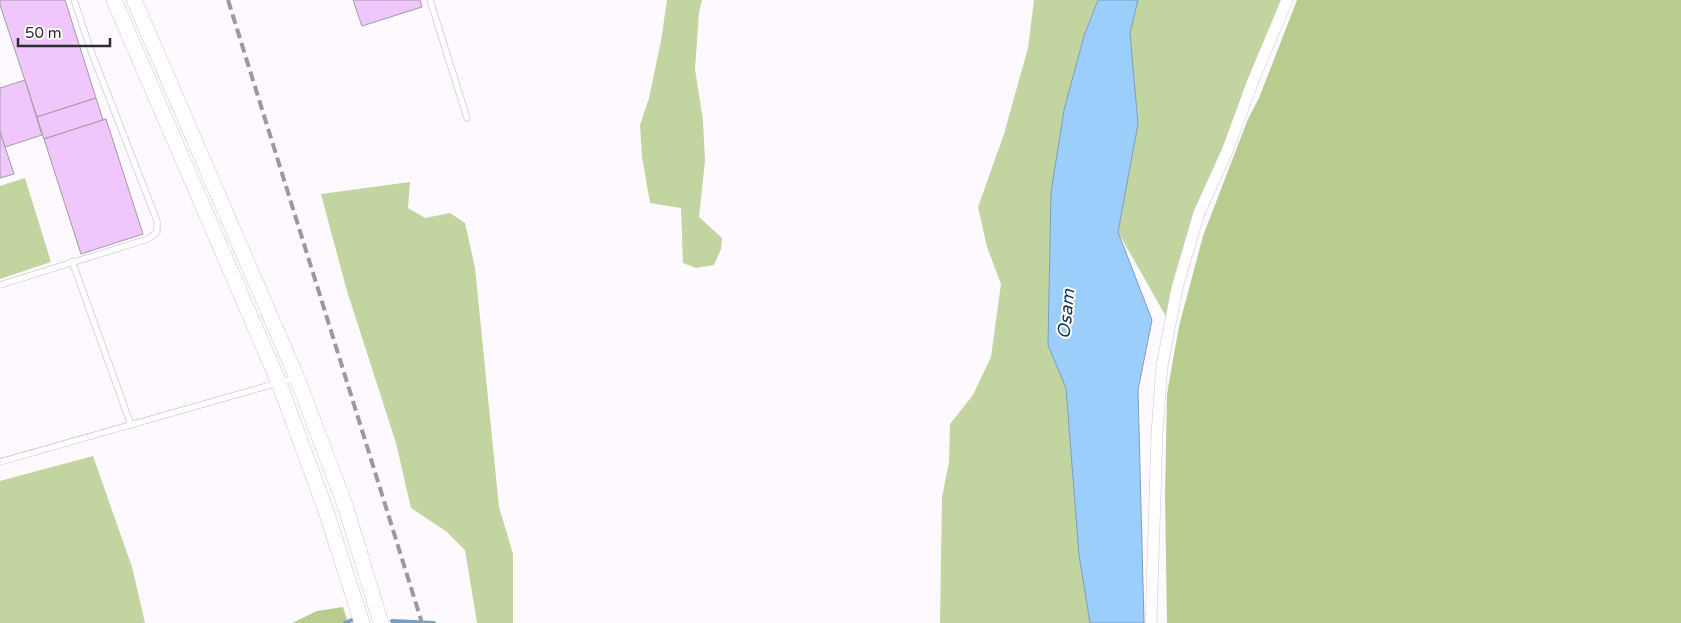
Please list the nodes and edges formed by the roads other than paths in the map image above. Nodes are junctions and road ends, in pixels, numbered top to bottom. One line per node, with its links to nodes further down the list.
1 (74, 0): 7 (lane)
2 (114, 0): 10 (main road)
3 (134, 0): 9 (main road)
4 (430, 0): 6 (lane)
5 (1287, 0): 15 (street)
6 (467, 118)
7 (72, 262): 8 (lane); 11 (lane)
8 (0, 285)
9 (297, 378): 10 (lane); 14 (main road)
10 (279, 383): 11 (lane); 13 (main road)
11 (131, 425): 12 (lane)
12 (0, 462)
13 (362, 623)
14 (381, 623)
15 (1151, 623)

